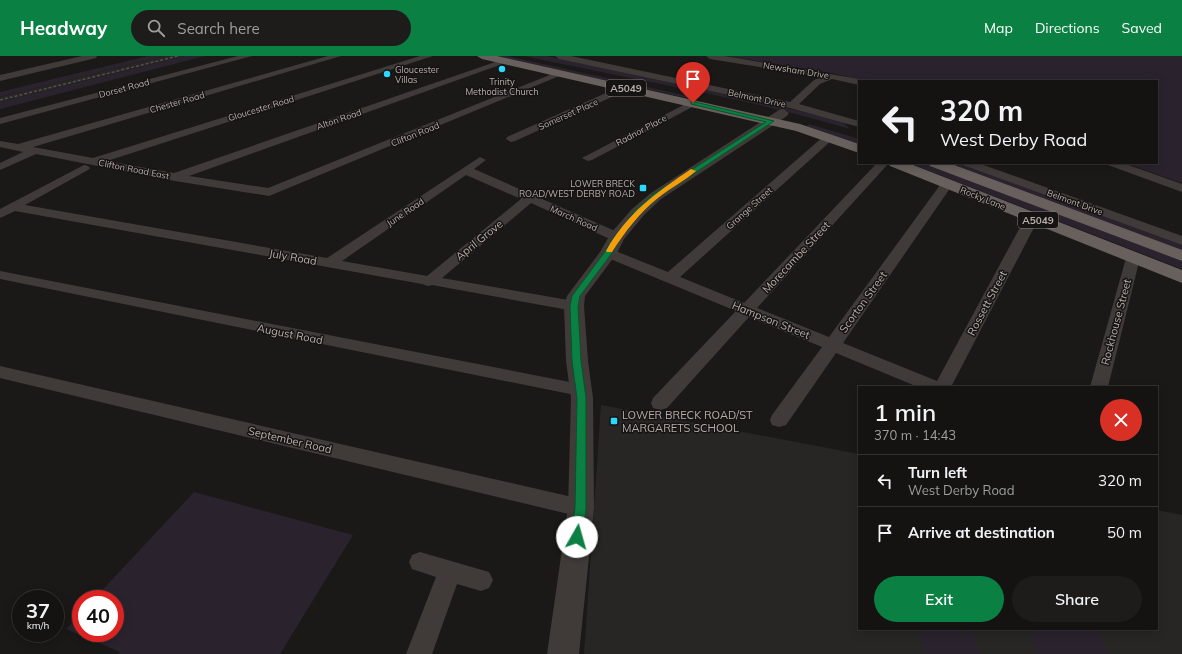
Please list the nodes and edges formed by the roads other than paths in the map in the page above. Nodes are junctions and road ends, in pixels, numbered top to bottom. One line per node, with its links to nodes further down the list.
1 (93, 56): 12 (street)
2 (248, 56): 17 (street, Dorset Road)
3 (337, 56): 23 (street, Chester Road)
4 (429, 56): 33 (street, Gloucester Road)
5 (482, 56): 9 (highway, A5049)
6 (517, 56): 16 (highway, A5049)
7 (560, 56): 16 (street, Belmont Drive)
8 (710, 56): 11 (street, Newsham Drive)
9 (504, 62): 10 (highway, A5049); 36 (street, Alton Road)
10 (560, 74): 14 (highway, A5049); 39 (street, Clifton Road)
11 (831, 76): 13 (street, Newsham Drive); 16 (street)
12 (0, 78)
13 (858, 82)
14 (624, 88): 15 (highway, A5049); 21 (street, Somerset Place)
15 (693, 103): 16 (highway, A5049); 26 (street, Radnor Place)
16 (782, 113): 18 (street, Belmont Drive); 19 (highway, A5049); 20 (highway, A5049); 45 (street)
17 (0, 121)
18 (858, 124)
19 (858, 135)
20 (828, 138): 24 (highway, A5049); 51 (street, Grange Street)
21 (511, 139)
22 (0, 144): 23 (street, Clifton Road East)
23 (17, 148): 25 (street, Clifton Road East)
24 (858, 149)
25 (34, 151): 33 (street, Clifton Road East); 34 (street)
26 (588, 158)
27 (480, 160): 35 (street, June Road)
28 (882, 164): 54 (street, Morecambe Street)
29 (897, 164): 37 (highway, Rocky Lane / A5049)
30 (936, 164): 46 (highway, Rocky Lane / A5049)
31 (970, 164): 44 (street, Belmont Drive)
32 (1115, 164): 38 (street)
33 (89, 165): 36 (street, Clifton Road East); 41 (street, Gloucester Road)
34 (0, 167)
35 (466, 170): 40 (street, March Road); 48 (street, June Road)
36 (175, 177): 39 (street, Clifton Road East)
37 (947, 184): 43 (highway, Rocky Lane / A5049); 55 (street, Scorton Street)
38 (1182, 188)
39 (269, 192)
40 (530, 198): 45 (street, March Road); 52 (street, April Grove)
41 (13, 207): 42 (street, Gloucester Road); 48 (street, July Road)
42 (0, 214)
43 (1032, 218): 47 (highway, Rocky Lane / A5049); 58 (street, Rossett Street)
44 (1182, 241)
45 (613, 245): 51 (street, Hampson Street); 53 (street)
46 (1182, 256)
47 (1133, 258): 50 (highway, Rocky Lane / A5049); 59 (street, Rockhouse Street)
48 (329, 263): 52 (street, July Road)
49 (0, 275): 60 (street, August Road)
50 (1182, 277)
51 (670, 279): 54 (street, Hampson Street)
52 (428, 282): 53 (street, July Road)
53 (574, 306): 60 (street)
54 (746, 310): 55 (street, Hampson Street); 61 (street, Morecambe Street)
55 (831, 345): 57 (street, Hampson Street); 62 (street, Scorton Street)
56 (0, 372): 63 (street, September Road)
57 (933, 386)
58 (943, 386)
59 (1099, 386)
60 (580, 390): 63 (street)
61 (660, 403)
62 (779, 420)
63 (581, 508): 68 (street)
64 (420, 562): 65 (street)
65 (450, 571): 66 (street); 67 (street)
66 (481, 580)
67 (419, 654)
68 (563, 654)

